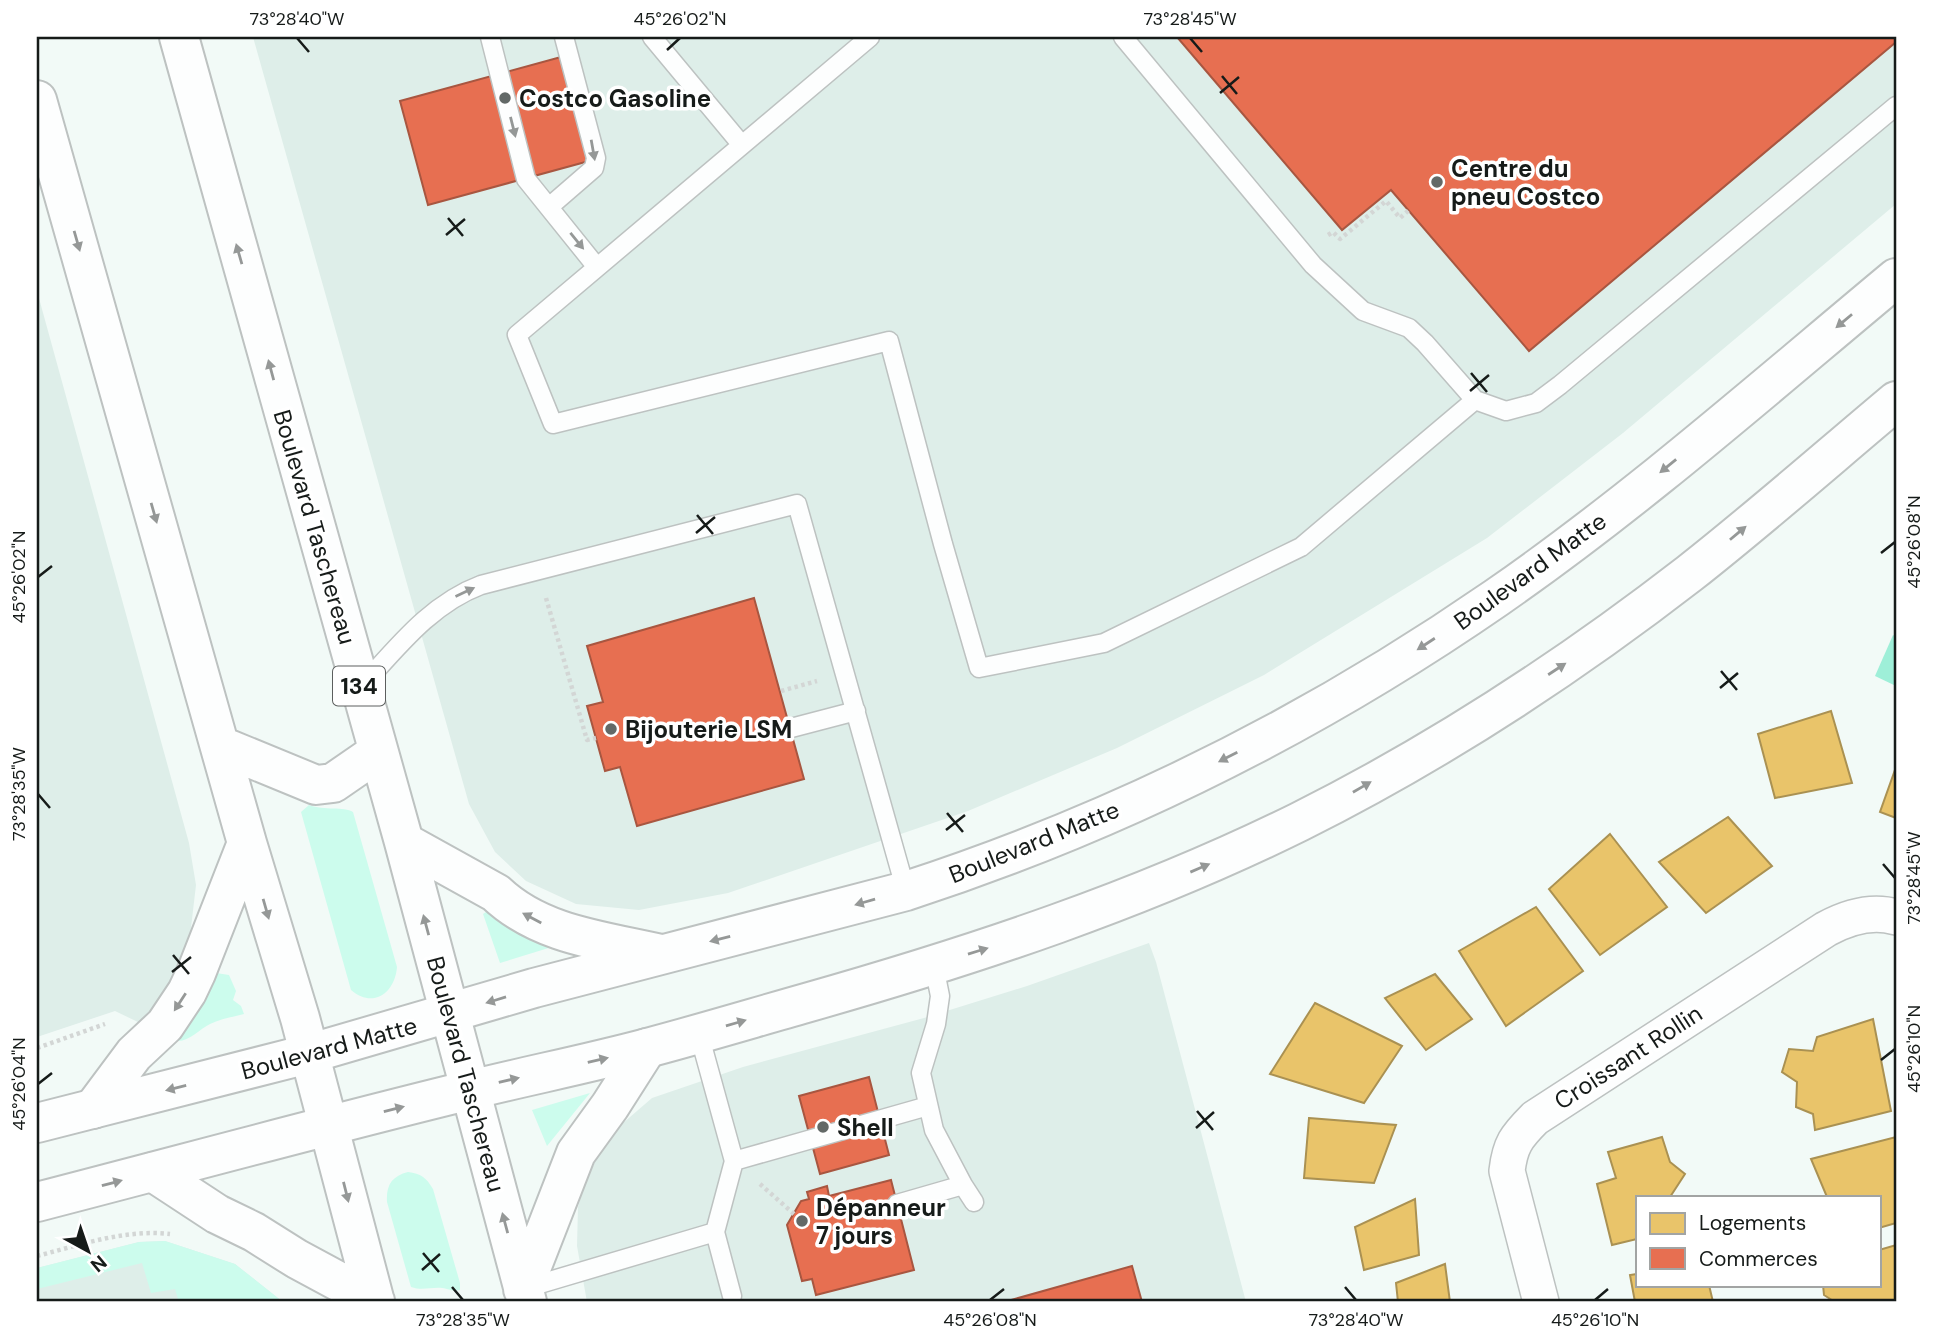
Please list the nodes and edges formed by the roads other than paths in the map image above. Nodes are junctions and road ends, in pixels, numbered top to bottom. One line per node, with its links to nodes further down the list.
1 (178, 37): 15 (main road, Boulevard Taschereau / 134, one-way to 1)
2 (490, 37): 10 (lane, one-way to 10)
3 (564, 37): 10 (lane, one-way to 10)
4 (652, 37): 9 (lane)
5 (870, 37): 9 (lane)
6 (1123, 37): 13 (lane)
7 (37, 100): 18 (main road, one-way to 18)
8 (1896, 106): 13 (lane)
9 (741, 144): 11 (lane)
10 (549, 207): 11 (lane, one-way to 11)
11 (596, 266): 13 (lane)
12 (1896, 278): 22 (main road, Boulevard Matte, one-way to 22)
13 (1475, 400)
14 (1896, 401): 25 (main road, one-way to 14)
15 (360, 688): 16 (lane, one-way to 16); 19 (main road, Boulevard Taschereau / 134)
16 (856, 711): 17 (lane); 22 (lane)
17 (791, 728)
18 (221, 746): 19 (main road); 21 (main road)
19 (378, 752): 20 (main road, Boulevard Taschereau / 134)
20 (404, 842): 24 (main road, one-way to 20); 26 (main road, Boulevard Taschereau / 134, one-way to 20)
21 (247, 843): 29 (main road, one-way to 29); 32 (main road, one-way to 32)
22 (906, 891): 24 (main road, Boulevard Matte, one-way to 24)
23 (1896, 917): 45 (street, Croissant Rollin)
24 (661, 954): 26 (main road, Boulevard Matte, one-way to 26)
25 (934, 965): 27 (main road, one-way to 25); 31 (lane)
26 (449, 1014): 29 (main road, Boulevard Matte); 30 (main road, Boulevard Taschereau / 134)
27 (699, 1034): 28 (main road); 35 (lane)
28 (647, 1048): 30 (main road, one-way to 28); 42 (main road)
29 (308, 1054): 32 (main road, Boulevard Matte, one-way to 32); 34 (main road)
30 (469, 1090): 34 (main road, one-way to 30); 42 (main road, Boulevard Taschereau / 134, one-way to 30)
31 (928, 1106): 35 (lane); 37 (lane)
32 (93, 1109): 33 (main road, Boulevard Matte)
33 (37, 1123)
34 (328, 1126): 36 (main road); 44 (main road, one-way to 44)
35 (734, 1161): 41 (lane)
36 (153, 1172): 38 (main road, one-way to 36); 44 (main road)
37 (963, 1185): 39 (lane); 40 (lane)
38 (37, 1202)
39 (974, 1202)
40 (897, 1204)
41 (715, 1232): 42 (lane); 43 (lane)
42 (525, 1295)
43 (732, 1296)
44 (375, 1302)
45 (1541, 1302)

